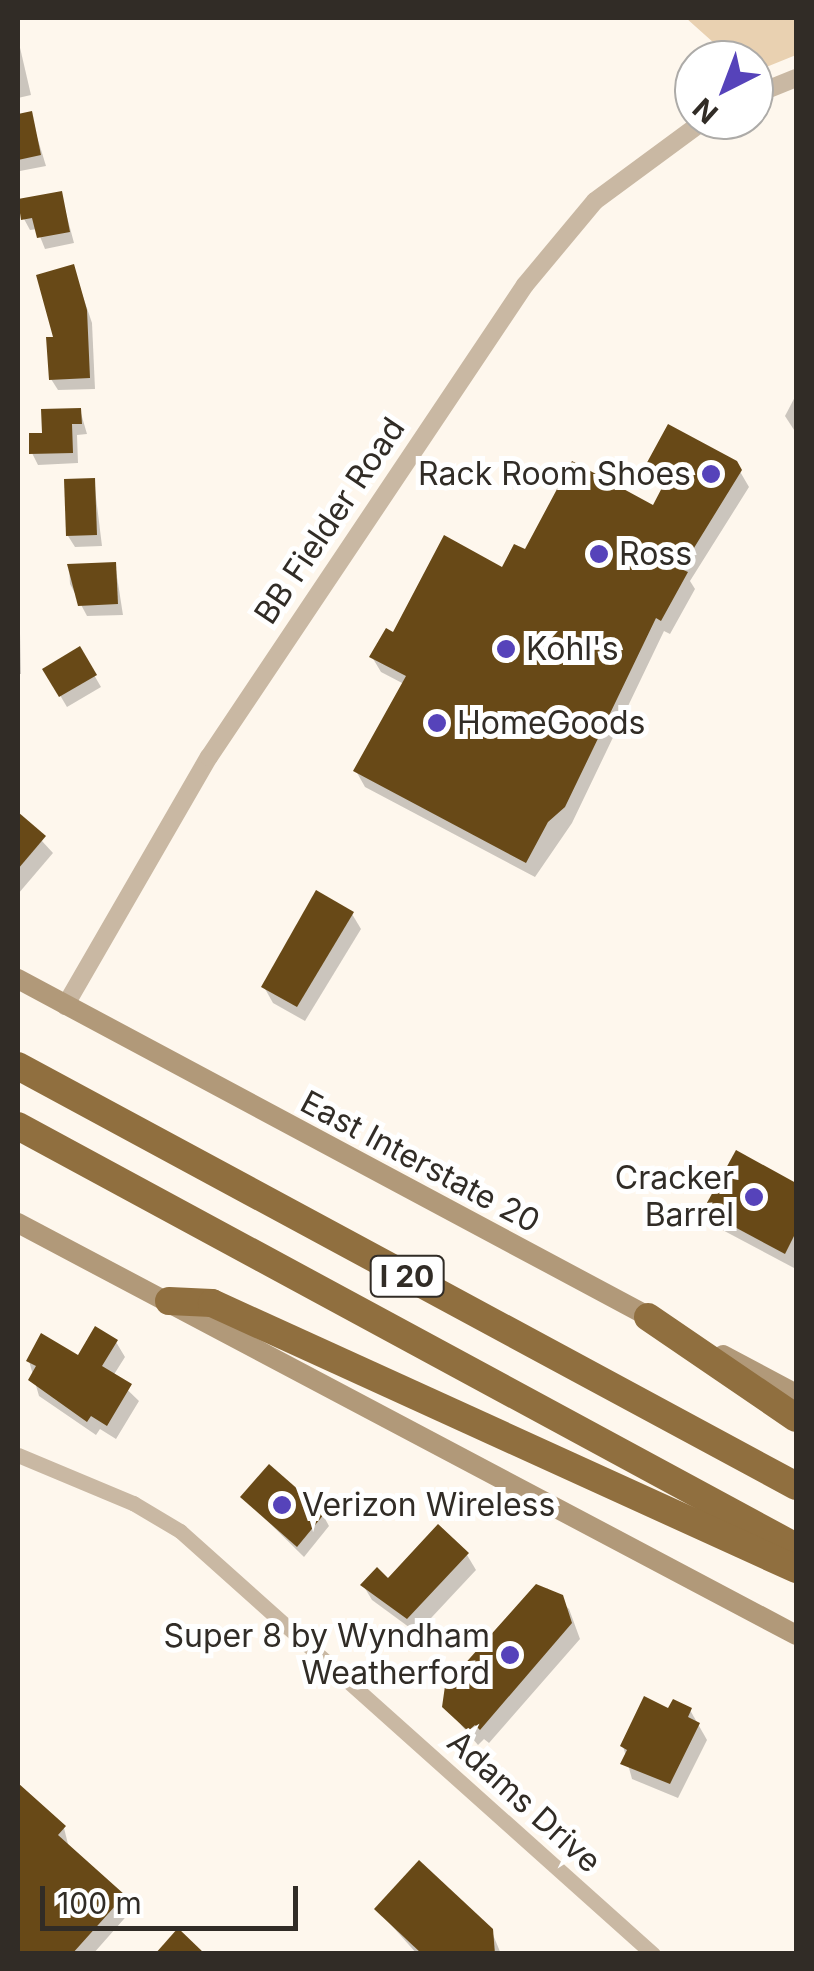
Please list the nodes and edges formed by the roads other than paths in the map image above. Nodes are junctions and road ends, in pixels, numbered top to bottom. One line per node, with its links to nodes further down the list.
1 (678, 140): 3 (street, BB Fielder Road)
2 (18, 979): 3 (main road, East Interstate 20)
3 (65, 1006): 8 (main road, East Interstate 20)
4 (18, 1066): 12 (highway, I 20)
5 (18, 1126): 13 (highway, I 20)
6 (18, 1224): 7 (main road)
7 (169, 1301): 14 (highway); 15 (main road)
8 (648, 1317): 9 (main road, East Interstate 20); 10 (highway)
9 (796, 1394)
10 (796, 1418)
11 (18, 1455): 16 (street, Adams Drive)
12 (796, 1486)
13 (796, 1548)
14 (796, 1569)
15 (796, 1635)
16 (653, 1954)

